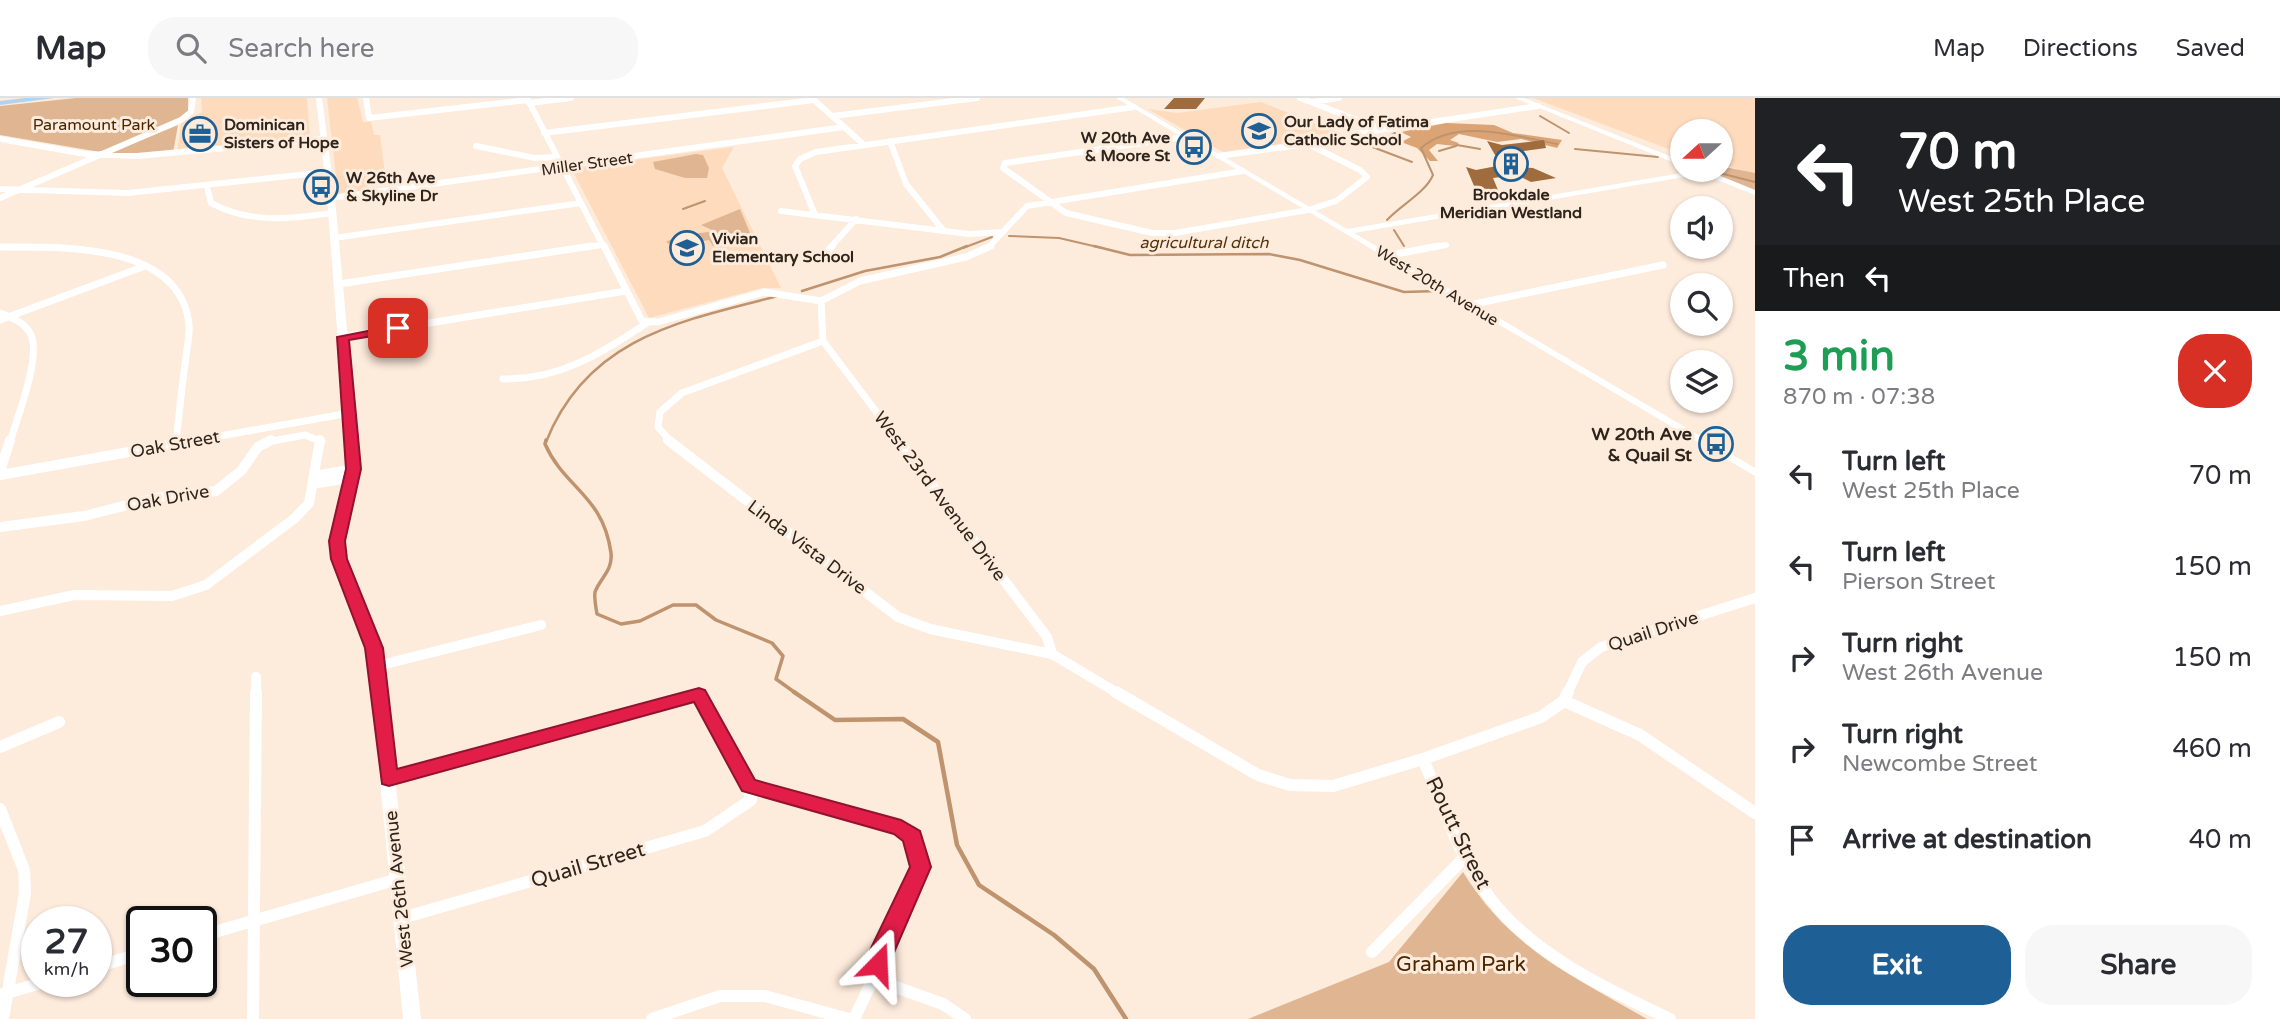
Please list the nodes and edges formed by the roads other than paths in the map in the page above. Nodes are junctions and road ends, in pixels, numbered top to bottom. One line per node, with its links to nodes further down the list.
1 (50, 98): 14 (main road)
2 (193, 98): 28 (street)
3 (319, 98): 24 (street, West 26th Avenue)
4 (366, 98): 12 (street)
5 (571, 98): 12 (street)
6 (977, 98): 17 (street)
7 (1119, 98): 16 (street, West 20th Avenue)
8 (1300, 98): 13 (street)
9 (1339, 98): 13 (street)
10 (1518, 98): 15 (street)
11 (813, 99): 17 (street); 20 (street)
12 (528, 100): 20 (street)
13 (1309, 102): 19 (street)
14 (0, 103)
15 (1538, 106): 19 (street); 31 (street)
16 (1134, 107): 22 (street, West 20th Avenue); 25 (street)
17 (833, 116): 18 (street)
18 (844, 127): 26 (street); 32 (street, Miller Street)
19 (1383, 129): 21 (street)
20 (544, 133): 30 (street)
21 (1352, 134)
22 (1184, 136): 29 (street, West 20th Avenue); 43 (street)
23 (0, 139): 28 (street)
24 (323, 139): 28 (street); 34 (street, West 26th Avenue)
25 (890, 141): 26 (street); 50 (street)
26 (863, 144): 48 (street)
27 (476, 146): 30 (street)
28 (99, 155): 39 (street)
29 (1218, 156): 33 (street, West 20th Avenue); 45 (street)
30 (557, 157): 32 (street)
31 (1670, 159)
32 (562, 167): 42 (street, Miller Street); 44 (street)
33 (1242, 171): 43 (street); 45 (street, West 20th Avenue)
34 (327, 172): 37 (street); 42 (street, West 26th Avenue)
35 (1670, 176): 52 (street)
36 (1728, 182): 40 (street)
37 (207, 187): 39 (street); 47 (street)
38 (0, 189): 39 (street)
39 (13, 192): 41 (street)
40 (1755, 193)
41 (0, 198)
42 (331, 198): 47 (street, West 26th Avenue)
43 (1046, 202): 45 (street); 51 (street)
44 (581, 203): 53 (street); 54 (street)
45 (1308, 209): 52 (street, West 20th Avenue)
46 (781, 211): 48 (street)
47 (332, 213): 53 (street, West 26th Avenue)
48 (815, 215): 49 (street)
49 (856, 219): 50 (street); 57 (street)
50 (943, 230): 51 (street)
51 (1003, 232): 63 (street)
52 (1346, 232): 58 (street, West 20th Avenue)
53 (334, 238): 61 (street, West 26th Avenue)
54 (601, 245): 61 (street); 62 (street)
55 (1446, 245): 58 (street)
56 (0, 247): 60 (street)
57 (828, 251)
58 (1386, 256): 64 (street, West 20th Avenue)
59 (1663, 265): 64 (street)
60 (145, 266): 66 (street); 73 (street)
61 (339, 284): 69 (street, West 26th Avenue)
62 (626, 291): 68 (street); 69 (street)
63 (821, 301): 68 (street); 70 (street)
64 (1469, 305): 76 (street, West 20th Avenue)
65 (0, 313): 66 (street)
66 (10, 316): 67 (street); 74 (street)
67 (0, 320)
68 (643, 321): 71 (street)
69 (343, 337): 72 (street, West 26th Avenue)
70 (824, 341): 82 (street, West 23rd Avenue Drive); 82 (street, Linda Vista Drive)
71 (503, 379)
72 (349, 413): 73 (street, Oak Street); 75 (street, West 26th Avenue)
73 (176, 444): 74 (street, Oak Street)
74 (0, 473)
75 (353, 473): 77 (street); 83 (street, West 26th Avenue)
76 (1755, 473)
77 (313, 480): 78 (street, Oak Drive); 80 (street, Oak Drive)
78 (0, 527)
79 (1755, 598): 85 (street, Quail Drive)
80 (0, 611)
81 (541, 625): 83 (street)
82 (1052, 654): 88 (street, Linda Vista Drive)
83 (377, 666): 89 (street, West 26th Avenue)
84 (256, 677): 96 (street)
85 (1564, 701): 88 (street); 92 (street)
86 (60, 722): 87 (street)
87 (0, 747)
88 (1423, 759): 93 (street, Routt Street)
89 (389, 779): 90 (street); 94 (street, West 26th Avenue)
90 (748, 785): 95 (street, Quail Street); 99 (street)
91 (0, 809): 101 (street)
92 (1755, 813)
93 (1466, 856): 98 (street); 109 (street, Routt Street)
94 (398, 879): 95 (street, West 26th Avenue); 96 (street)
95 (402, 918): 104 (street, West 26th Avenue)
96 (255, 920): 97 (street); 103 (street)
97 (217, 931)
98 (1372, 953)
99 (873, 979): 107 (street); 108 (street)
100 (21, 988): 101 (street)
101 (4, 993): 102 (street)
102 (3, 1019)
103 (253, 1019)
104 (412, 1019)
105 (652, 1019): 106 (street)
106 (849, 1019)
107 (854, 1019)
108 (965, 1019)
109 (1670, 1019)

